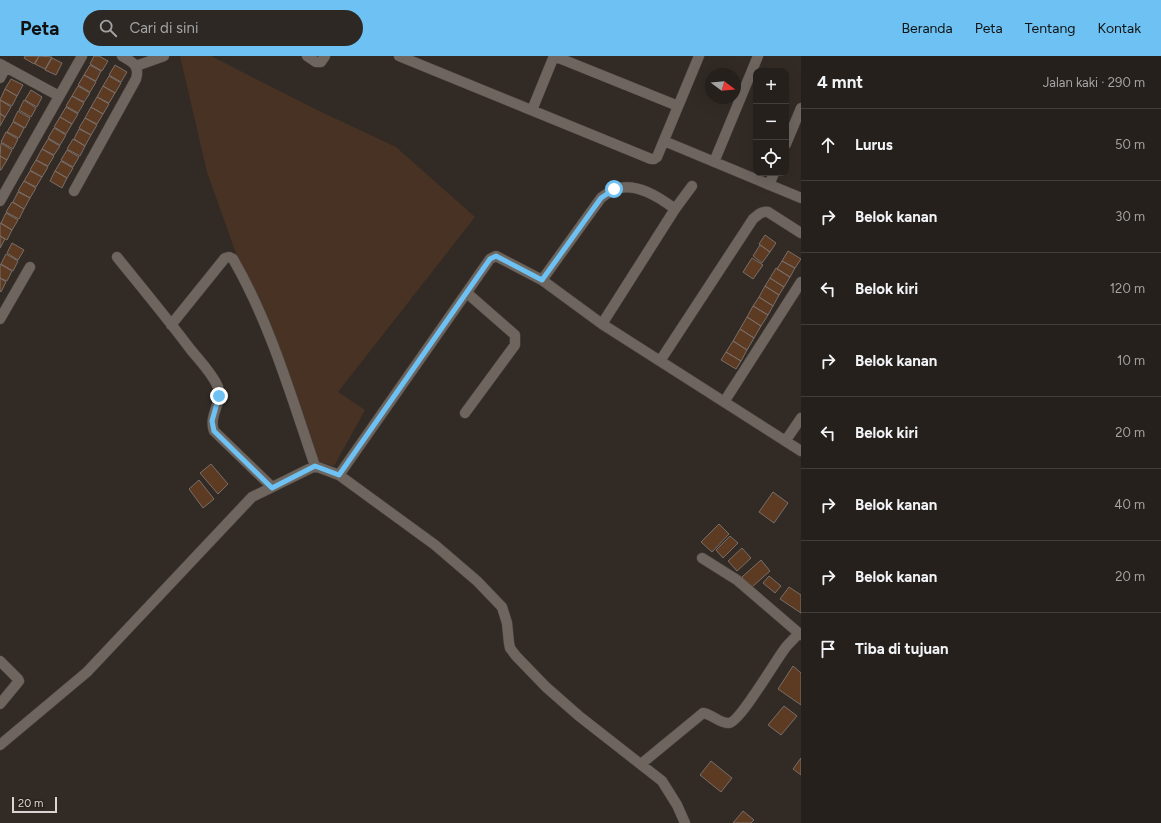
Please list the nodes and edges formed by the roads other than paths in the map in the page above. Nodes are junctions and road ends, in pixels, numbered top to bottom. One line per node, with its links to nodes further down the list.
1 (82, 56): 13 (street)
2 (122, 56): 11 (street)
3 (164, 56): 11 (street)
4 (307, 56): 5 (street)
5 (325, 56)
6 (399, 56): 16 (street)
7 (554, 56): 14 (street); 16 (street)
8 (699, 56): 14 (street)
9 (758, 56): 19 (street)
10 (3, 65): 12 (street); 13 (street)
11 (136, 66): 23 (street)
12 (0, 78)
13 (59, 96): 25 (street)
14 (678, 106): 18 (street)
15 (801, 108): 17 (street)
16 (532, 110): 18 (street)
17 (788, 140)
18 (664, 141): 19 (street)
19 (714, 162): 21 (street)
20 (773, 176): 21 (street)
21 (769, 185): 24 (street)
22 (692, 186): 26 (street)
23 (74, 191)
24 (801, 198)
25 (0, 200)
26 (675, 209): 30 (street); 34 (street)
27 (801, 233): 36 (street)
28 (117, 257): 35 (street)
29 (30, 267): 33 (street)
30 (542, 280): 32 (street); 34 (street)
31 (801, 282): 37 (street)
32 (467, 293): 38 (street); 43 (street)
33 (0, 319)
34 (602, 324): 36 (street)
35 (171, 325): 42 (street); 44 (street)
36 (660, 361): 37 (street)
37 (724, 402): 40 (street)
38 (464, 414)
39 (801, 418): 40 (street)
40 (786, 440): 41 (street)
41 (801, 451)
42 (315, 466): 43 (street); 44 (street)
43 (339, 475): 50 (street)
44 (272, 488): 49 (street)
45 (702, 558): 46 (street)
46 (800, 634): 50 (street)
47 (0, 661): 48 (street)
48 (0, 704)
49 (0, 745)
50 (641, 764): 51 (street)
51 (685, 823)

